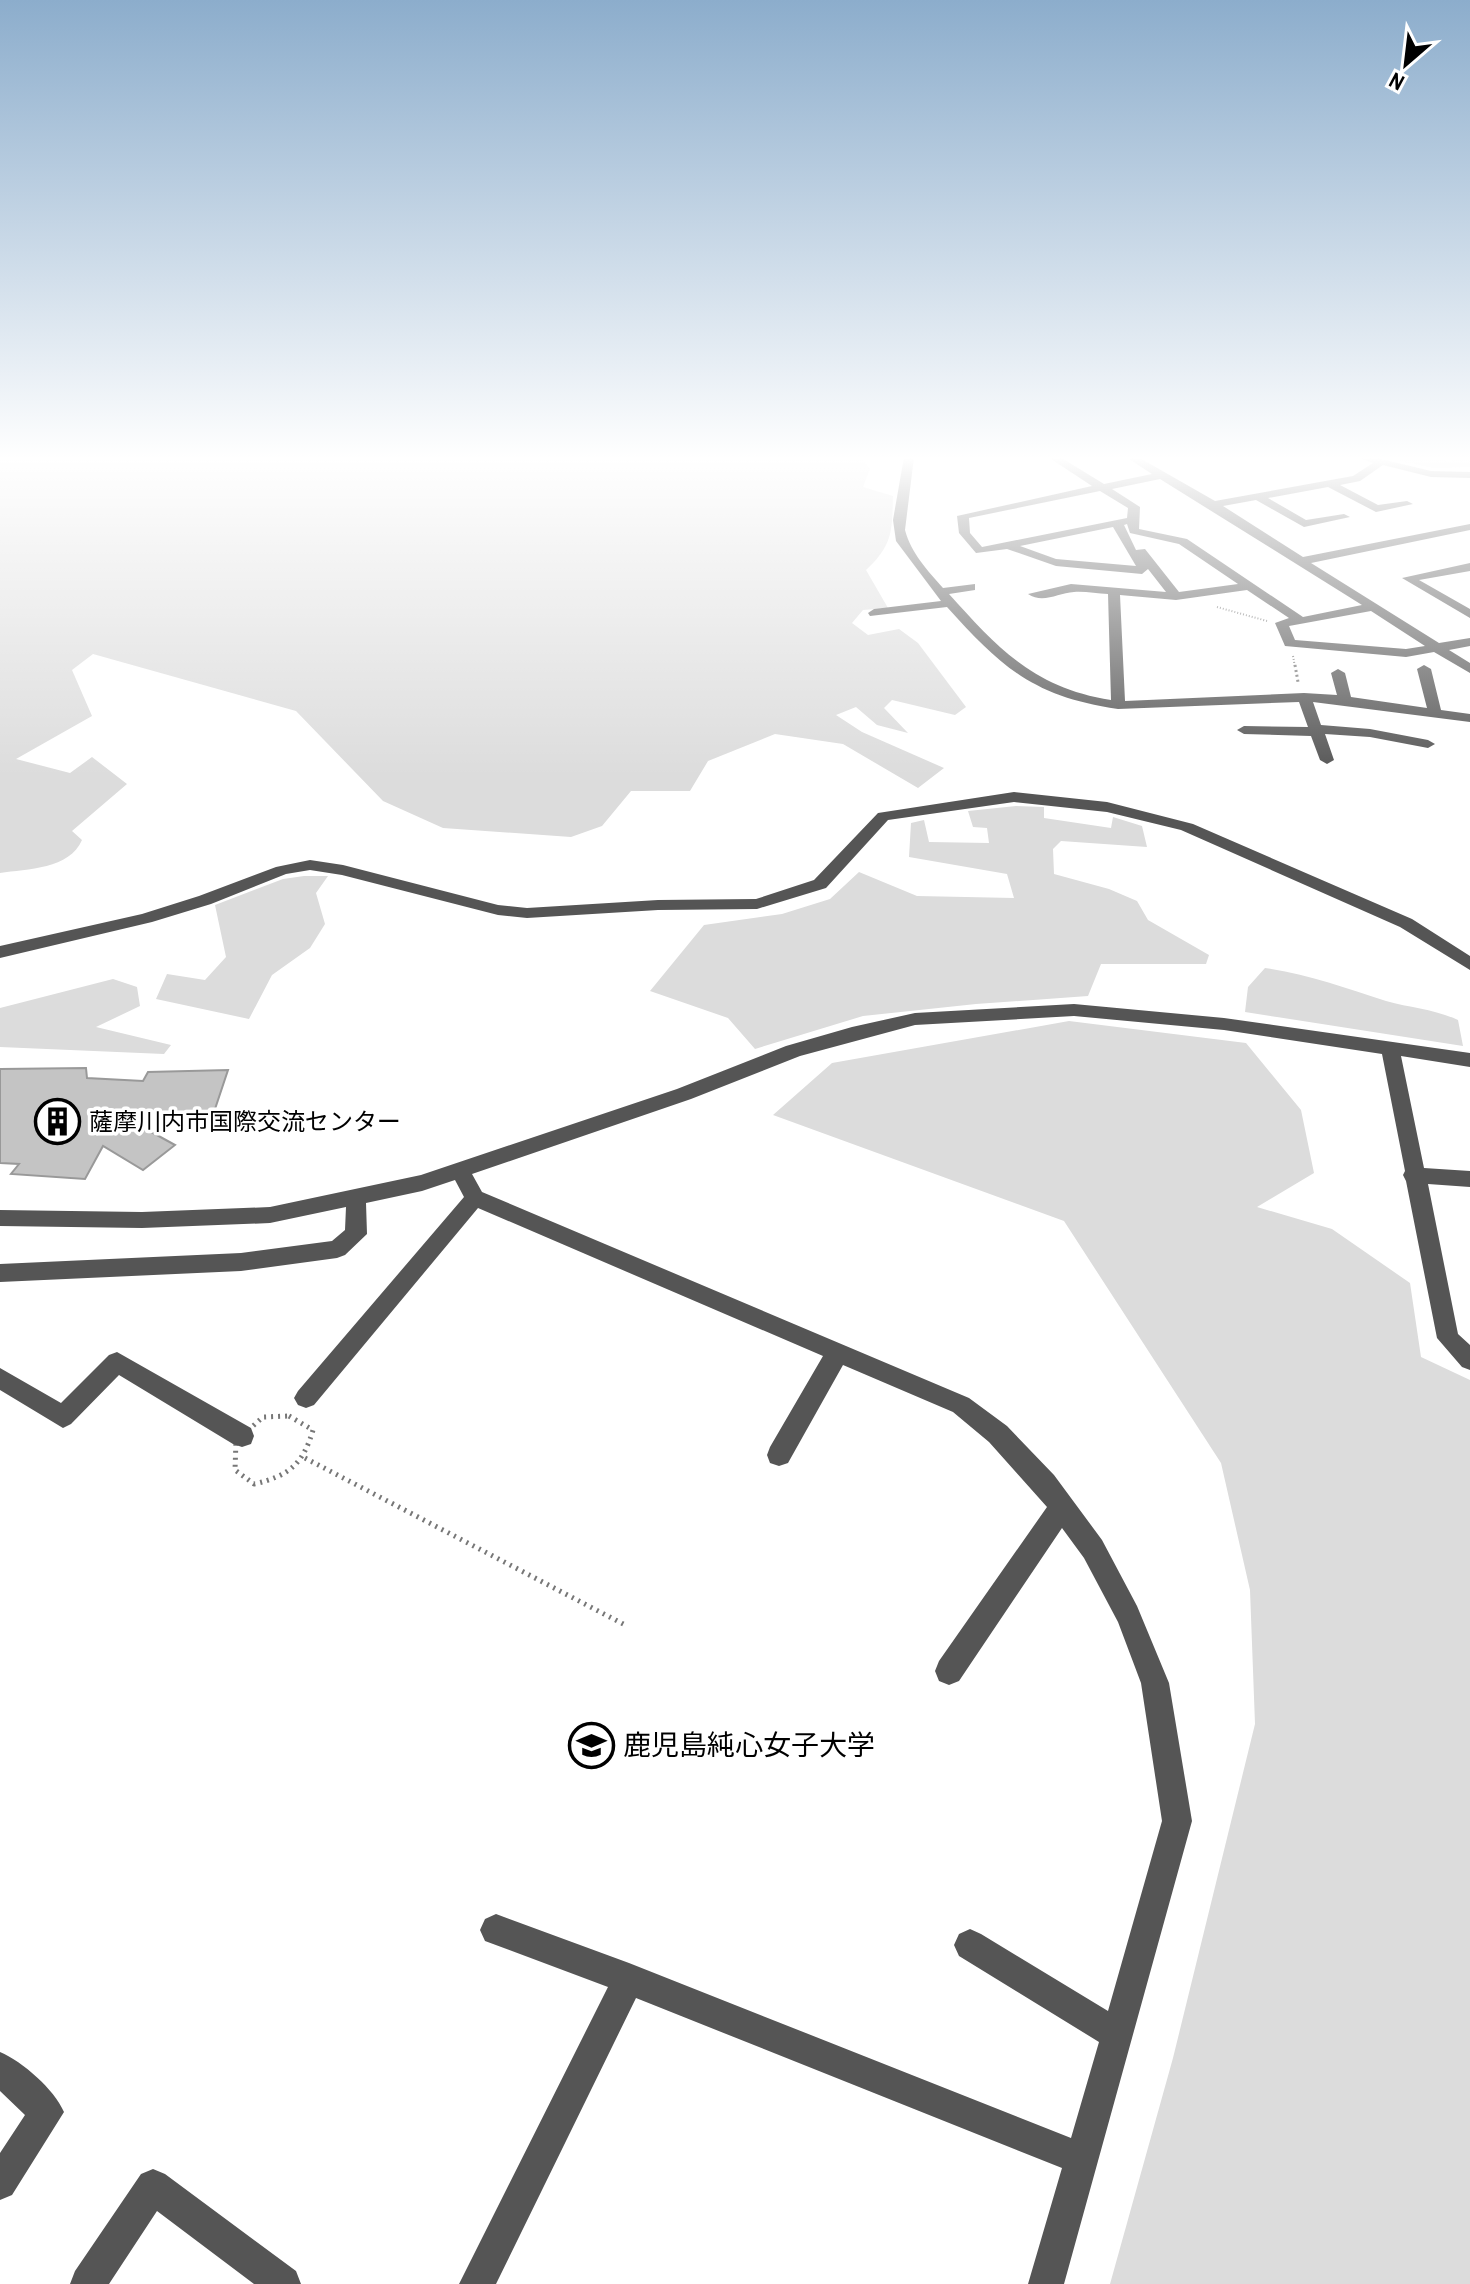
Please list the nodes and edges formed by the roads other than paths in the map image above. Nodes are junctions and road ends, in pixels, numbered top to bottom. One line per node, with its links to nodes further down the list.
1 (916, 564): 12 (street)
2 (1049, 564): 9 (street)
3 (1083, 564): 4 (street)
4 (1140, 564)
5 (1150, 564): 15 (street)
6 (1217, 564): 10 (street)
7 (1306, 564): 17 (street)
8 (1470, 567): 19 (street)
9 (1076, 569)
10 (1250, 586): 15 (street); 20 (street)
11 (971, 587): 12 (street)
12 (942, 592): 16 (street)
13 (1114, 592): 14 (street); 15 (street); 28 (street)
14 (1034, 594)
15 (1182, 596)
16 (953, 603): 18 (street); 28 (street)
17 (1373, 607): 20 (street); 22 (street)
18 (874, 613)
19 (1469, 613)
20 (1301, 621): 22 (street)
21 (1470, 642): 22 (street)
22 (1440, 649): 24 (street)
23 (1424, 669): 29 (street)
24 (1470, 669)
25 (1338, 673): 27 (street)
26 (1302, 696): 27 (street); 28 (street); 32 (street)
27 (1345, 700): 29 (street)
28 (1118, 705)
29 (1435, 713): 30 (street)
30 (1470, 718)
31 (1244, 730): 32 (street)
32 (1317, 731): 33 (street); 34 (street)
33 (1428, 744)
34 (1327, 760)
35 (0, 952): 36 (street)
36 (1470, 964)
37 (1390, 1046): 38 (street); 39 (street); 40 (street)
38 (1470, 1060)
39 (460, 1170): 42 (street); 43 (street)
40 (1413, 1175): 41 (street); 47 (street)
41 (1470, 1179)
42 (356, 1197): 44 (street); 45 (street)
43 (475, 1198): 46 (street); 49 (street)
44 (0, 1218)
45 (0, 1273)
46 (838, 1352): 51 (street); 52 (street)
47 (1470, 1360)
48 (0, 1378): 50 (street)
49 (306, 1398)
50 (242, 1436)
51 (779, 1455)
52 (1062, 1507): 53 (street); 57 (street)
53 (949, 1671)
54 (496, 1930): 56 (street)
55 (970, 1945): 57 (street)
56 (629, 1979): 59 (street); 63 (street)
57 (1117, 2035): 59 (street)
58 (0, 2069): 60 (street)
59 (1081, 2159): 64 (street)
60 (0, 2183)
61 (88, 2284): 62 (street)
62 (283, 2284)
63 (477, 2284)
64 (1046, 2284)

